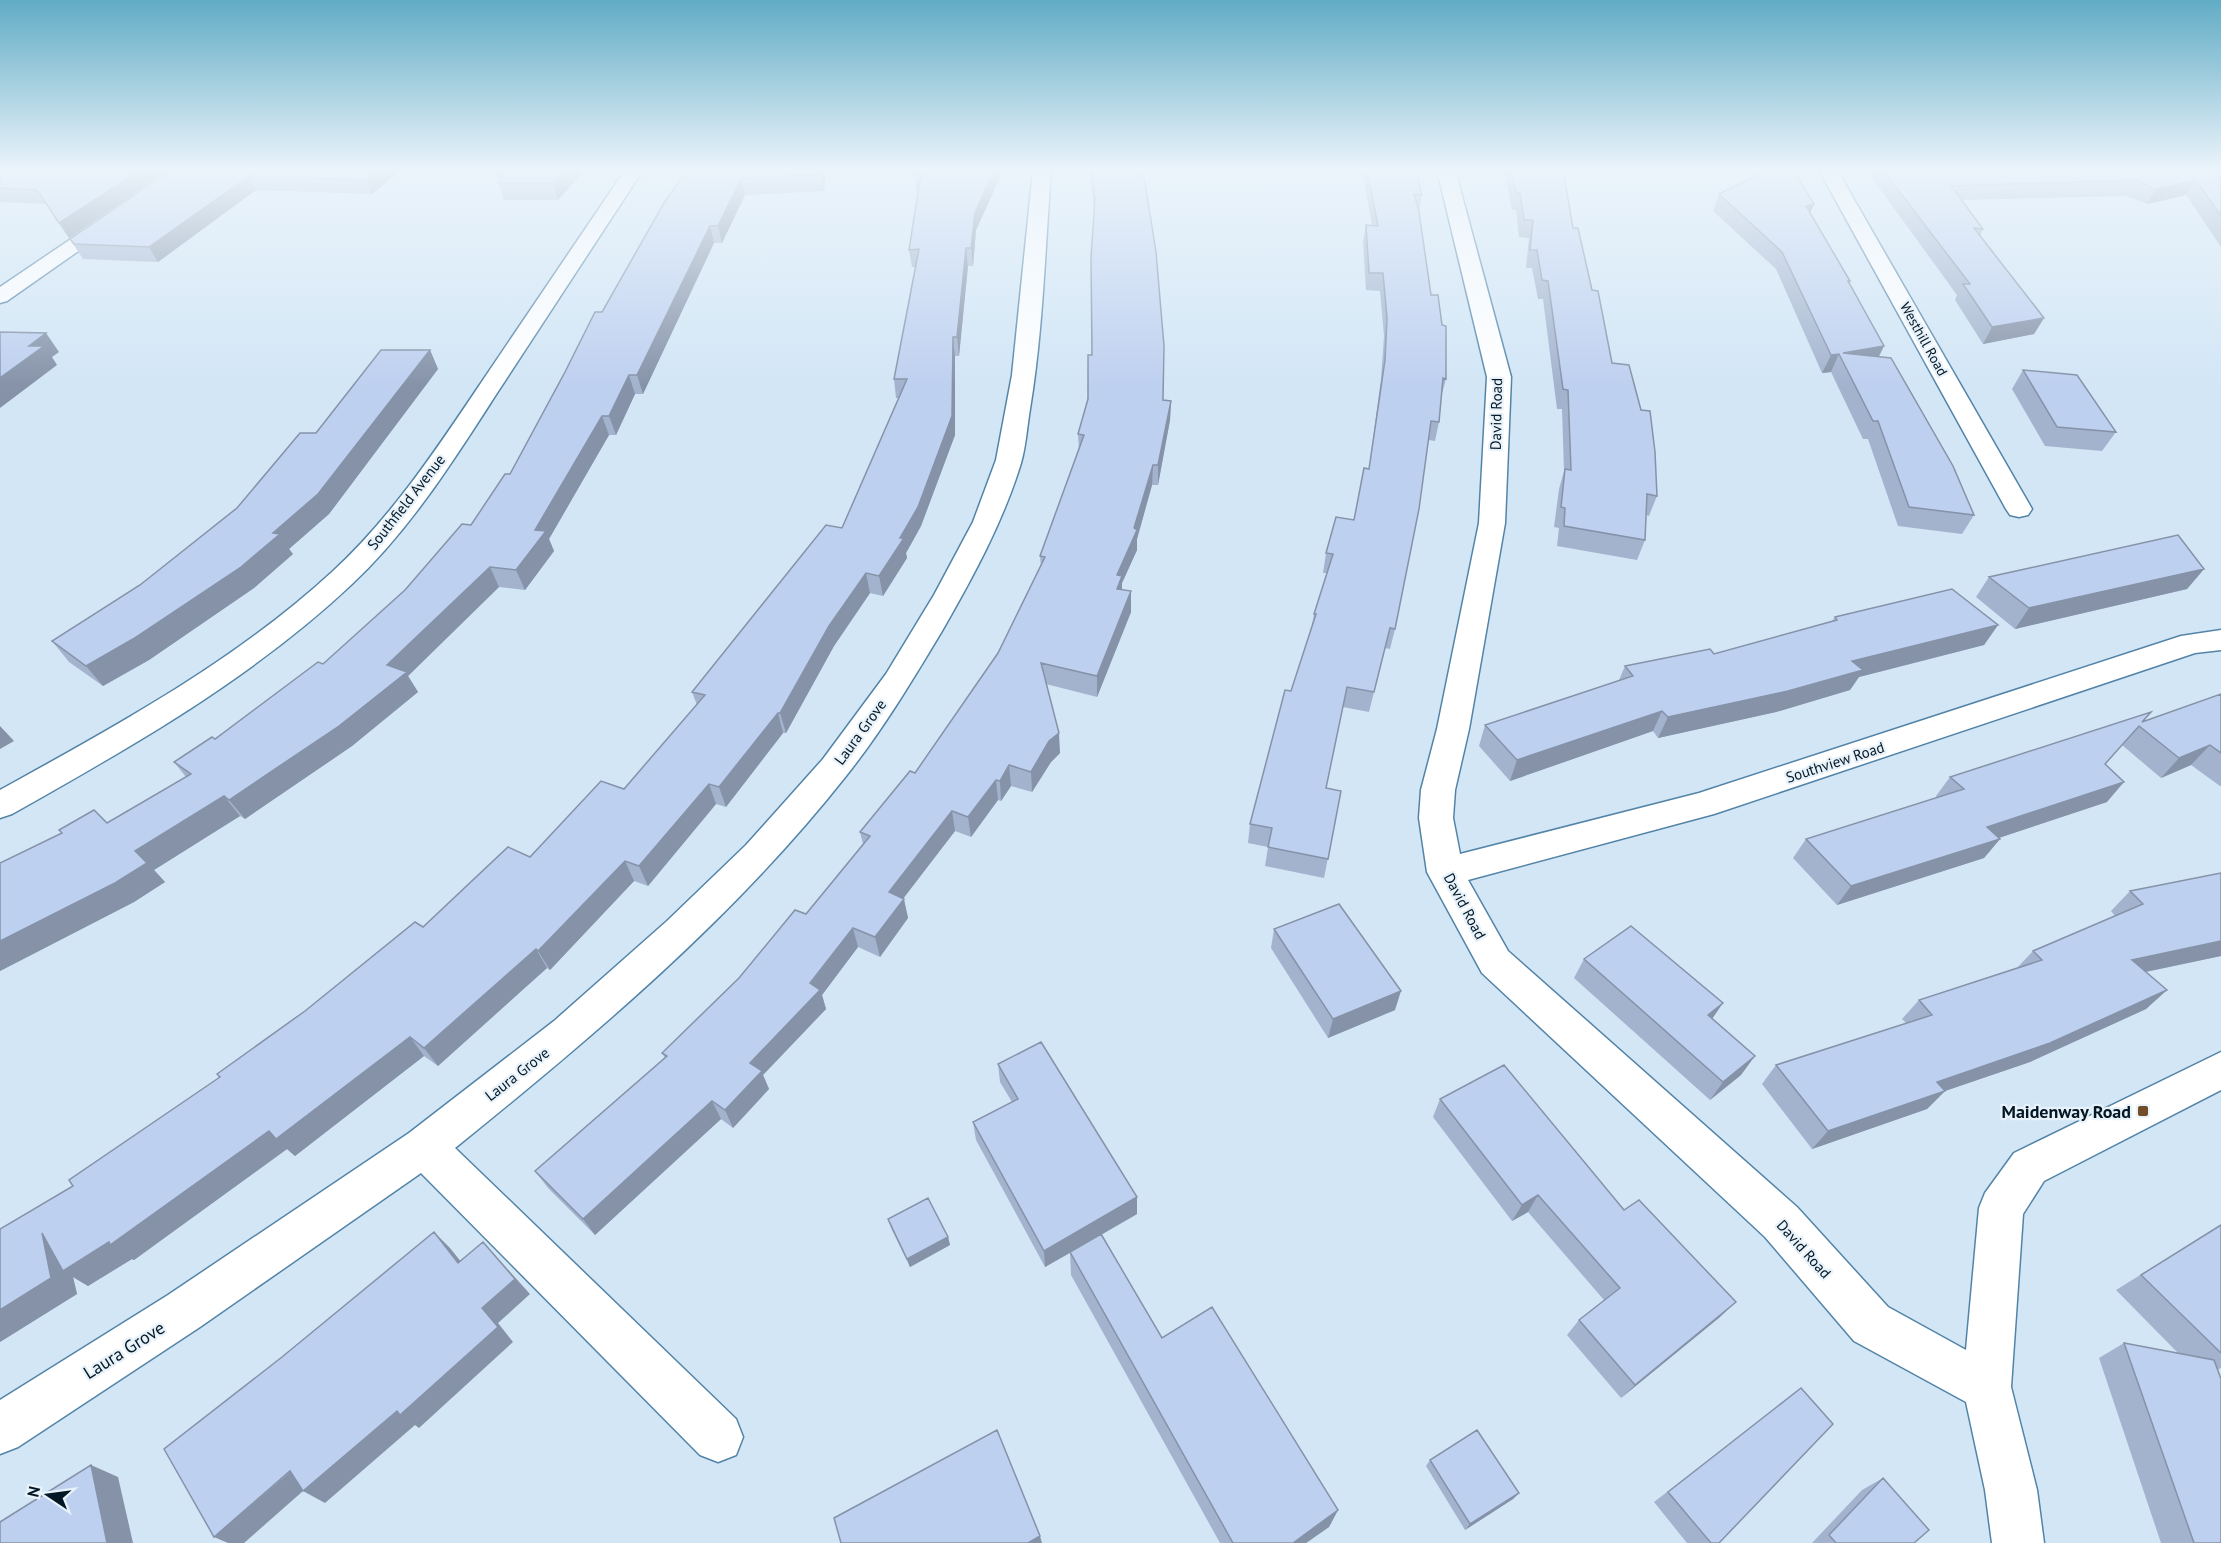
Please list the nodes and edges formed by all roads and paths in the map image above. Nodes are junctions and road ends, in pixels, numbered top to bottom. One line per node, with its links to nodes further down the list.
1 (80, 242): 6 (street)
2 (586, 242): 9 (street, Southfield Avenue)
3 (1036, 242): 12 (street, Laura Grove)
4 (1464, 242): 10 (street, David Road)
5 (1869, 242): 7 (street, Westhill Road)
6 (0, 297)
7 (2019, 509)
8 (2221, 640): 10 (street, Southview Road)
9 (0, 805)
10 (1445, 872): 13 (street, David Road)
11 (2221, 1070): 13 (street)
12 (424, 1147): 14 (street, Laura Grove); 15 (street)
13 (1987, 1387): 16 (street)
14 (0, 1429)
15 (718, 1437)
16 (2018, 1543)

